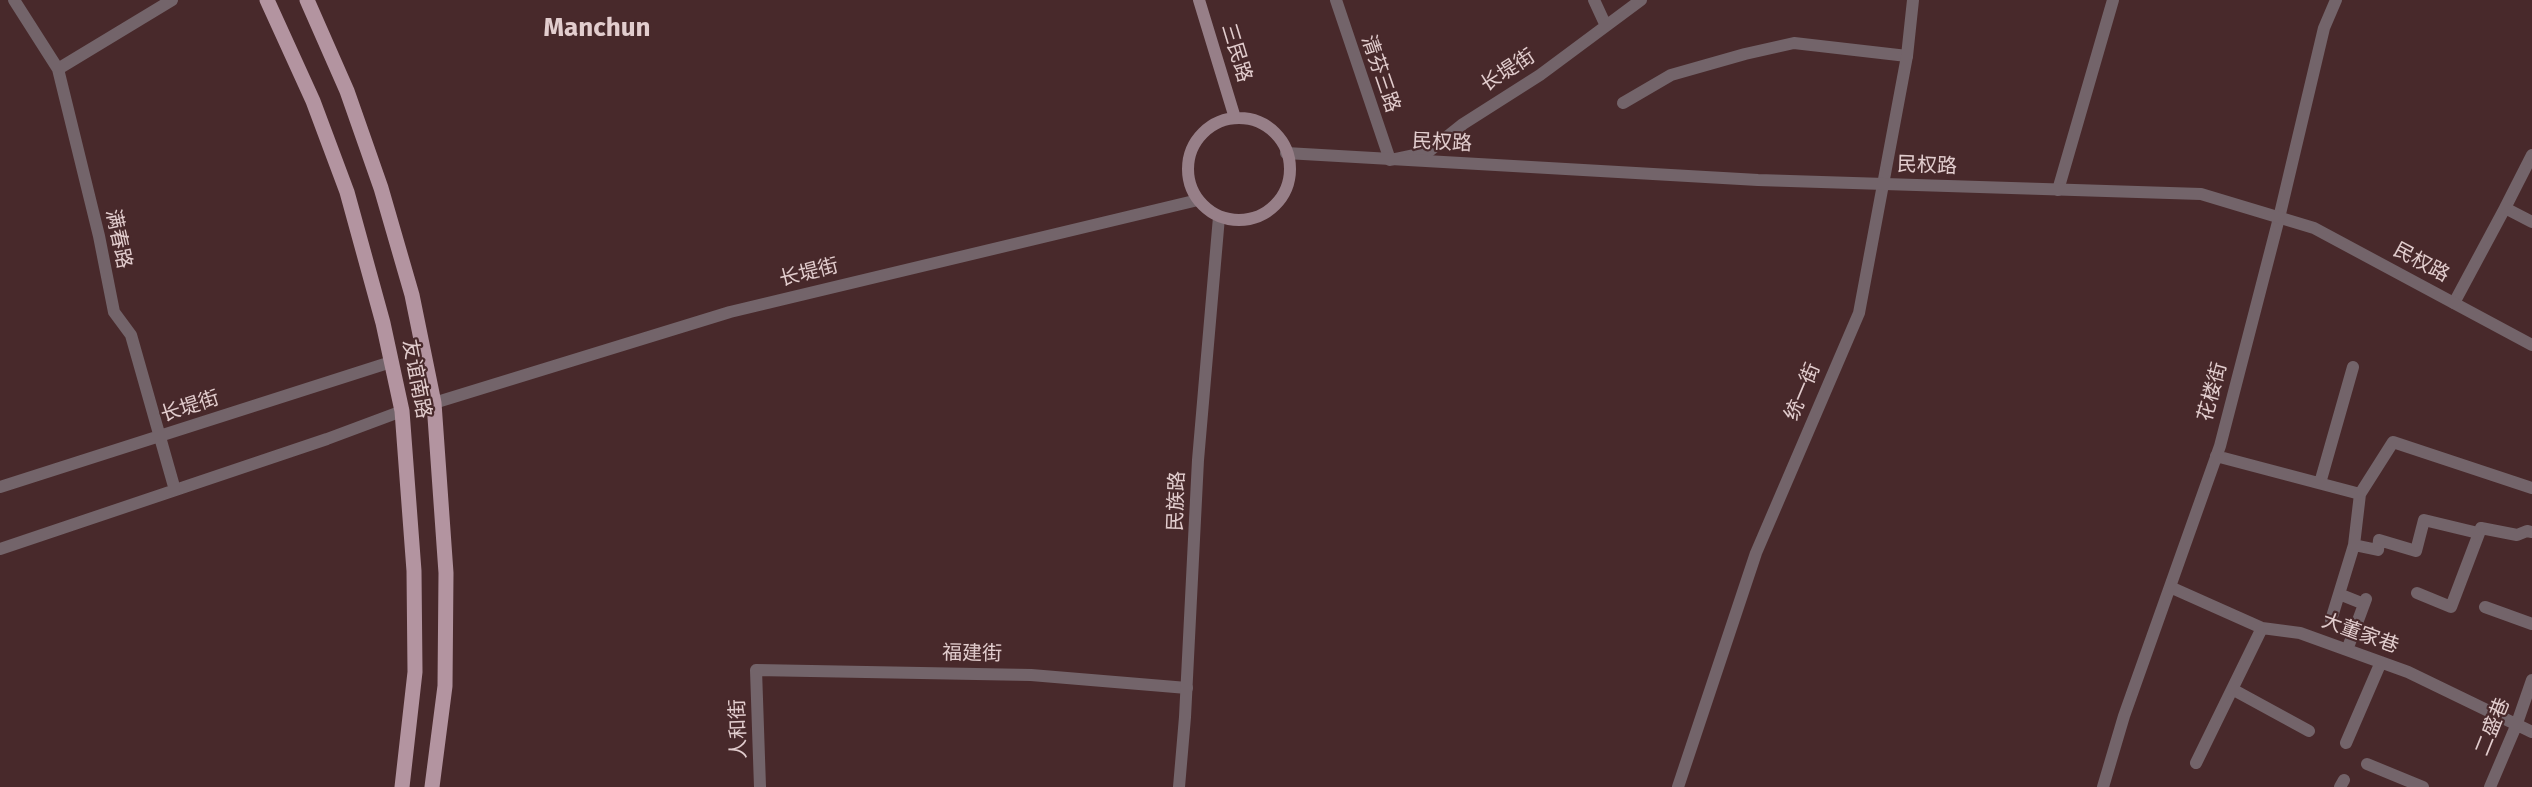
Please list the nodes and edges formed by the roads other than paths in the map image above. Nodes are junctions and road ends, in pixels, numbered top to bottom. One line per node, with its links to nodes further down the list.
1 (14, 0): 14 (street, 满春路)
2 (172, 0): 14 (street)
3 (267, 0): 29 (main road, 友谊南路)
4 (307, 0): 31 (main road, 友谊南路)
5 (1199, 0): 16 (main road, 三民路)
6 (1336, 0): 19 (street, 清芬三路)
7 (1594, 0): 12 (street)
8 (1641, 0): 12 (street, 长堤街)
9 (1913, 0): 13 (street, 统一街)
10 (2113, 0): 21 (street)
11 (2336, 0): 25 (street, 花楼街)
12 (1606, 26): 19 (street, 长堤街)
13 (1907, 56): 15 (street); 20 (street, 统一街)
14 (58, 69): 33 (street, 满春路)
15 (1623, 103)
16 (1235, 118): 17 (main road); 22 (main road)
17 (1287, 153): 19 (street, 民权路); 24 (main road)
18 (2532, 155): 23 (street)
19 (1390, 160): 20 (street, 民权路)
20 (1881, 184): 21 (street, 民权路); 67 (street, 统一街)
21 (2058, 190): 25 (street, 民权路)
22 (1198, 200): 24 (main road); 31 (street, 长堤街)
23 (2505, 208): 26 (street); 27 (street)
24 (1219, 217): 55 (street, 民族路)
25 (2279, 218): 27 (street, 民权路); 34 (street, 花楼街)
26 (2532, 222)
27 (2454, 303): 28 (street, 民权路)
28 (2532, 345)
29 (392, 362): 32 (main road, 友谊南路); 33 (street, 长堤街)
30 (2353, 367): 35 (street)
31 (434, 403): 64 (main road, 友谊南路)
32 (402, 411): 38 (street); 63 (main road, 友谊南路)
33 (159, 437): 36 (street, 长堤街); 38 (street, 满春路)
34 (2216, 456): 35 (street); 44 (street, 花楼街)
35 (2320, 483): 39 (street)
36 (0, 487)
37 (2532, 488): 39 (street)
38 (174, 490): 43 (street)
39 (2360, 494): 42 (street)
40 (2478, 532): 41 (street); 42 (street); 45 (street)
41 (2532, 532)
42 (2354, 545): 46 (street)
43 (0, 549)
44 (2170, 587): 50 (street, 大董家巷); 68 (street, 花楼街)
45 (2417, 592)
46 (2338, 594): 48 (street); 51 (street)
47 (2485, 607): 49 (street)
48 (2331, 620)
49 (2532, 624)
50 (2262, 628): 51 (street, 大董家巷); 56 (street)
51 (2346, 650): 52 (street, 大董家巷)
52 (2381, 662): 57 (street, 大董家巷); 60 (street)
53 (756, 670): 55 (street, 福建街); 65 (street, 人和街)
54 (2532, 680): 57 (street, 二盛巷)
55 (1187, 688): 66 (street, 民族路)
56 (2232, 689): 58 (street); 61 (street)
57 (2516, 726): 59 (street, 大董家巷); 70 (street, 二盛巷)
58 (2309, 731)
59 (2532, 732)
60 (2346, 743)
61 (2196, 763)
62 (2367, 765): 69 (street)
63 (402, 787)
64 (432, 787)
65 (760, 787)
66 (1179, 787)
67 (1678, 787)
68 (2103, 787)
69 (2423, 787)
70 (2490, 787)

